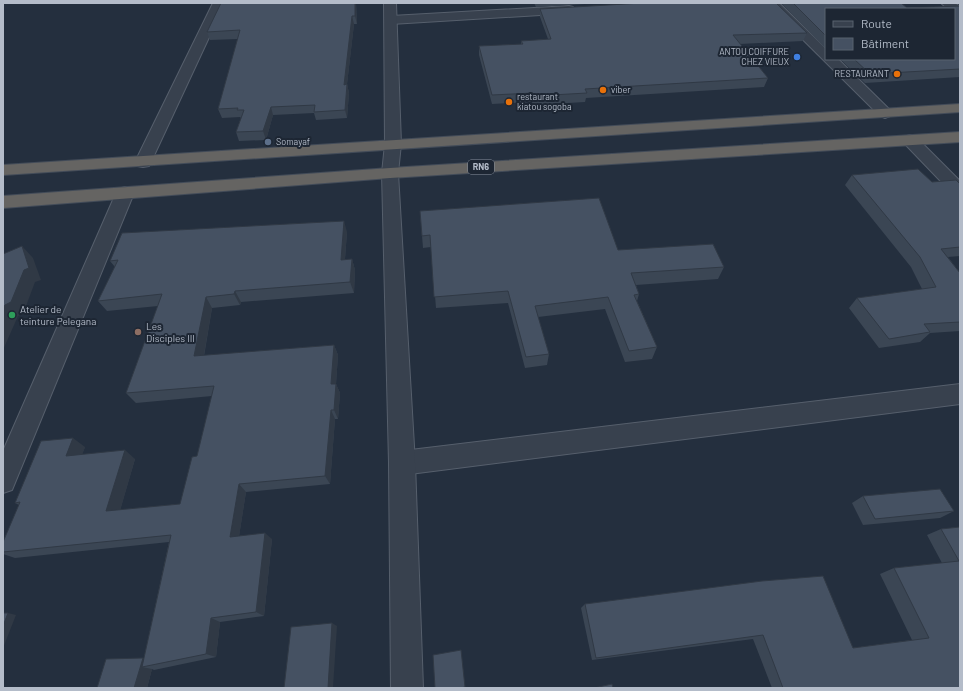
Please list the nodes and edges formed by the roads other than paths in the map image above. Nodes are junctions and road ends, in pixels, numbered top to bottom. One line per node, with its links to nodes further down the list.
1 (219, 3): 13 (street)
2 (390, 3): 5 (street)
3 (772, 3): 6 (street)
4 (577, 7): 5 (street)
5 (391, 20): 12 (street)
6 (825, 55)
7 (831, 60): 9 (street)
8 (960, 108): 9 (highway)
9 (885, 113): 12 (highway)
10 (960, 137): 11 (highway, RN6)
11 (910, 140): 15 (highway, RN6); 16 (street)
12 (393, 144): 13 (highway); 15 (street)
13 (143, 162): 14 (highway)
14 (3, 170)
15 (390, 173): 17 (highway, RN6); 20 (street)
16 (960, 190)
17 (125, 193): 18 (highway, RN6); 21 (street)
18 (3, 202)
19 (960, 394): 20 (street)
20 (402, 463): 22 (street)
21 (3, 481)
22 (407, 688)

